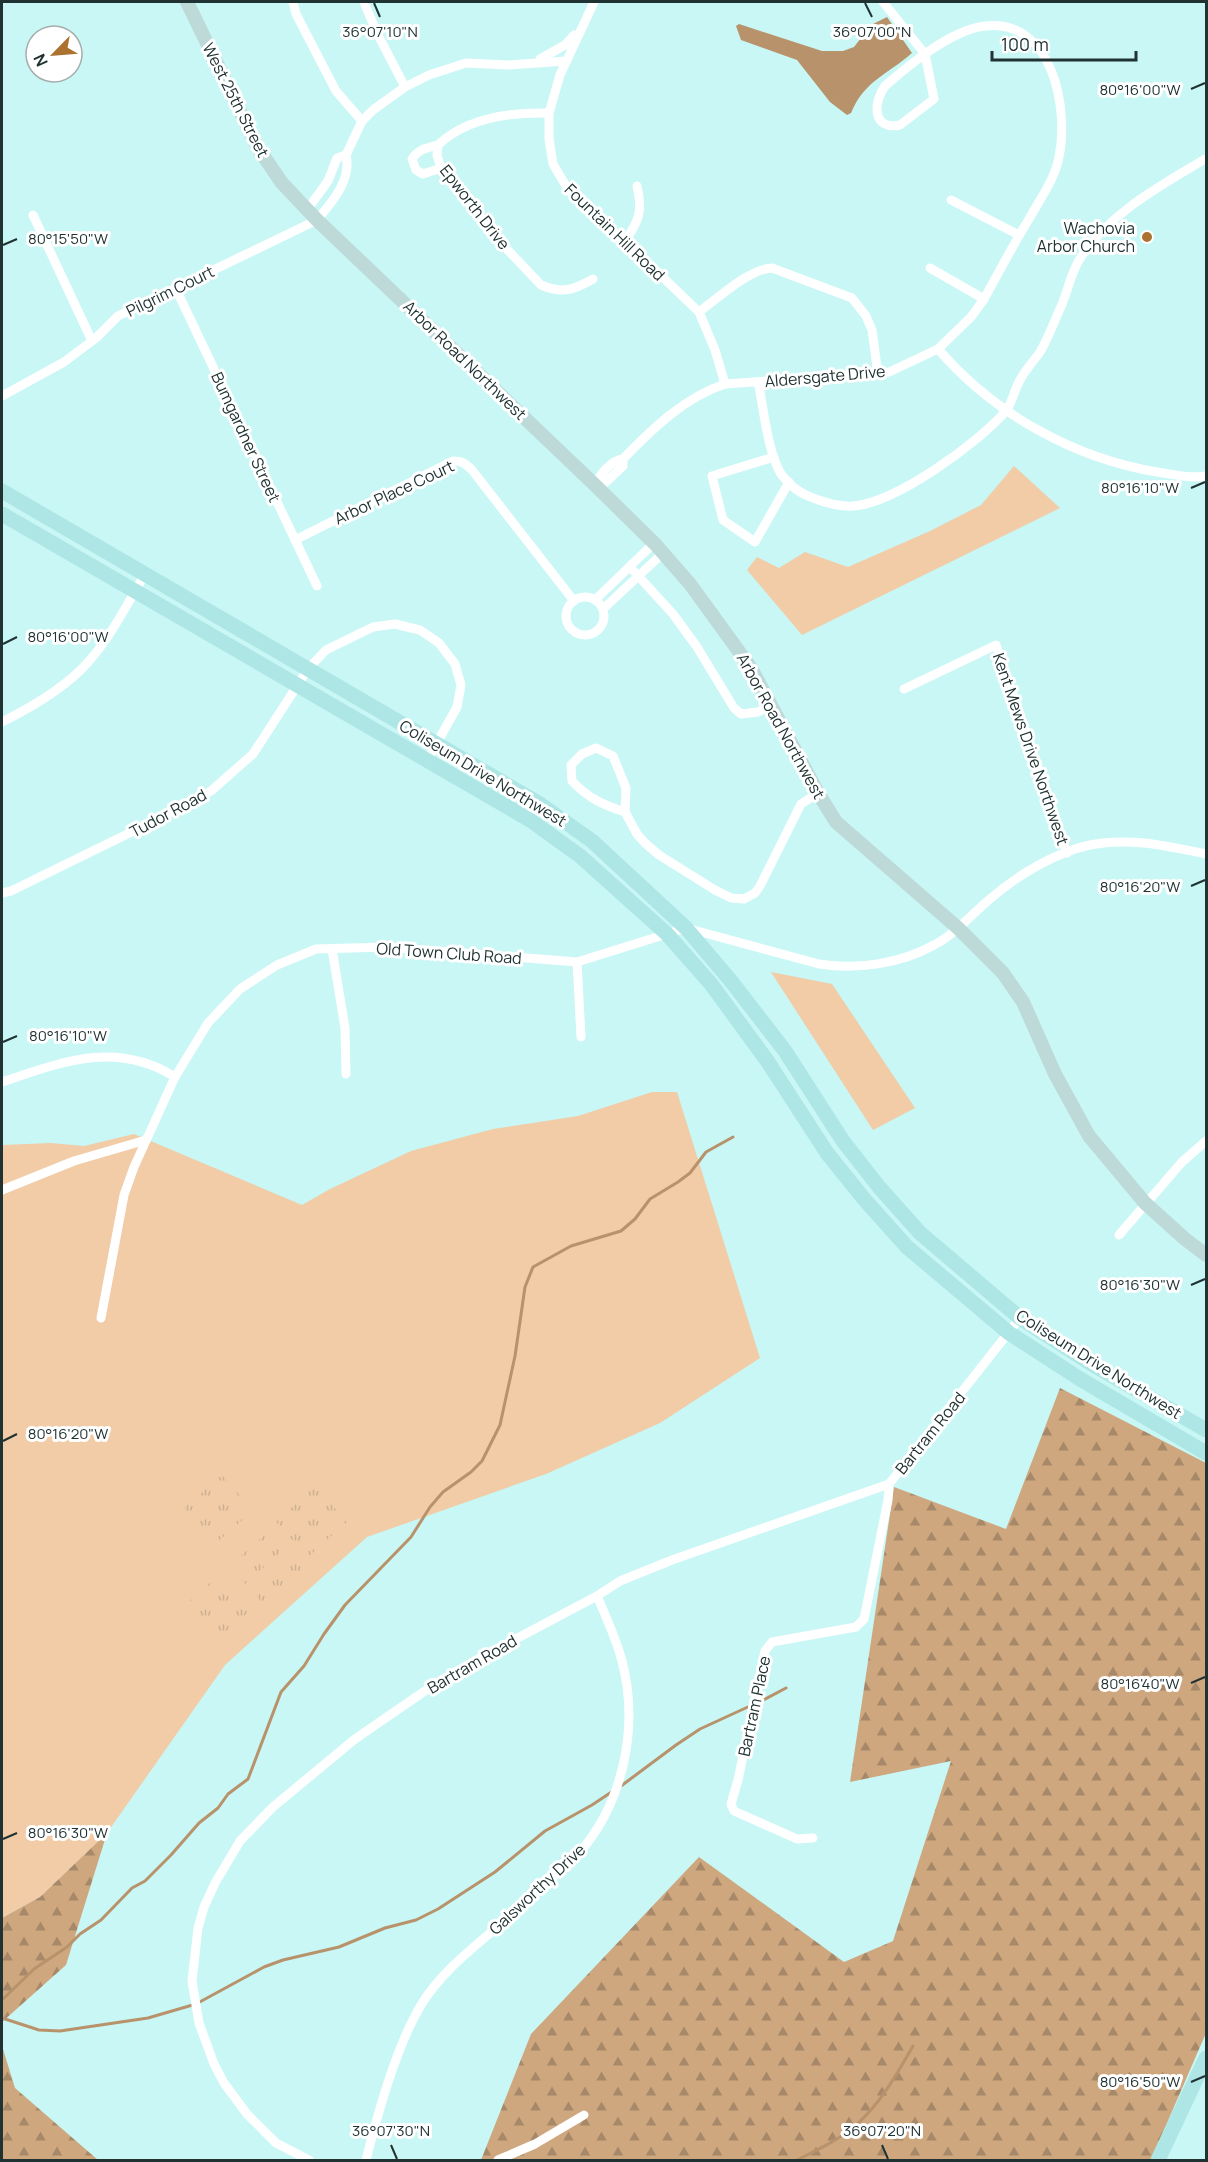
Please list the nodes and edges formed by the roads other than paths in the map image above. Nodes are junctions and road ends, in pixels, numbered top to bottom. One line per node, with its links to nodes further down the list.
1 (187, 2): 22 (street, West 25th Street)
2 (293, 2): 12 (street)
3 (364, 2): 10 (street)
4 (594, 2): 6 (street, Fountain Hill Road)
5 (883, 2): 7 (street)
6 (582, 26): 8 (street, Fountain Hill Road); 9 (street)
7 (925, 54): 7 (street, Aldersgate Drive); 23 (street, Aldersgate Drive)
8 (566, 61): 9 (street); 11 (street, Fountain Hill Road)
9 (533, 62): 10 (street)
10 (405, 87): 12 (street)
11 (549, 113): 13 (street, Epworth Drive); 24 (street, Fountain Hill Road)
12 (362, 121): 14 (street)
13 (438, 146): 16 (street, Epworth Drive); 16 (street)
14 (346, 155): 17 (street); 19 (street)
15 (1205, 159): 36 (street)
16 (441, 168): 26 (street, Epworth Drive)
17 (324, 186): 19 (street); 22 (street)
18 (637, 186): 24 (street)
19 (336, 194): 22 (street)
20 (951, 200): 23 (street)
21 (33, 215): 30 (street)
22 (312, 215): 27 (street, Pilgrim Court); 40 (street, Arbor Road Northwest)
23 (1019, 235): 28 (street, Aldersgate Drive)
24 (625, 241): 29 (street, Fountain Hill Road)
25 (930, 268): 28 (street)
26 (593, 279)
27 (176, 289): 30 (street, Pilgrim Court); 43 (street, Bumgardner Street)
28 (984, 299): 31 (street, Aldersgate Drive)
29 (699, 312): 32 (street); 34 (street, Fountain Hill Road)
30 (92, 341): 35 (street, Pilgrim Court)
31 (938, 349): 32 (street, Aldersgate Drive); 36 (street)
32 (878, 374): 33 (street, Aldersgate Drive)
33 (758, 382): 34 (street, Aldersgate Drive); 37 (street)
34 (724, 384): 40 (street, Aldersgate Drive)
35 (2, 396)
36 (1007, 409): 38 (street); 39 (street)
37 (774, 457): 39 (street); 39 (street)
38 (1206, 476)
39 (789, 482)
40 (596, 486): 44 (street, Arbor Road Northwest)
41 (2, 491): 46 (main road, Coliseum Drive Northwest)
42 (2, 514): 49 (main road, Coliseum Drive Northwest)
43 (296, 540): 48 (street, Bumgardner Street); 51 (street, Arbor Place Court)
44 (658, 548): 45 (street); 47 (street); 56 (street, Arbor Road Northwest)
45 (630, 567): 47 (street); 50 (street)
46 (145, 574): 49 (street); 53 (main road, Coliseum Drive Northwest)
47 (639, 577): 52 (street); 56 (street)
48 (317, 586)
49 (135, 590): 54 (main road, Coliseum Drive Northwest); 57 (street)
50 (595, 600): 51 (street); 52 (street)
51 (574, 601): 52 (street)
52 (603, 609)
53 (308, 669): 54 (street, Tudor Road); 58 (main road, Coliseum Drive Northwest); 58 (street, Tudor Road)
54 (298, 686): 59 (main road, Coliseum Drive Northwest); 64 (street, Tudor Road)
55 (904, 689): 62 (street, Kent Mews Drive Northwest)
56 (771, 705): 60 (street, Arbor Road Northwest)
57 (2, 722)
58 (438, 744): 59 (street, Tudor Road); 65 (main road, Coliseum Drive Northwest)
59 (427, 761): 67 (main road, Coliseum Drive Northwest)
60 (818, 793): 61 (street); 66 (street, Arbor Road Northwest)
61 (625, 812): 61 (street)
62 (1067, 853): 63 (street); 66 (street)
63 (1206, 854)
64 (2, 893)
65 (686, 928): 66 (street); 67 (street, Old Town Club Road); 81 (main road, Coliseum Drive Northwest)
66 (958, 928): 77 (street, Arbor Road Northwest)
67 (667, 934): 69 (street, Old Town Club Road); 82 (main road, Coliseum Drive Northwest)
68 (332, 949): 69 (street, Old Town Club Road); 71 (street); 72 (street, Old Town Club Road)
69 (577, 962): 70 (street)
70 (580, 1037)
71 (346, 1074)
72 (175, 1077): 73 (street); 74 (street, Old Town Club Road)
73 (2, 1082)
74 (146, 1140): 76 (street); 80 (street, Old Town Club Road)
75 (1206, 1141): 77 (street)
76 (2, 1190)
77 (1145, 1203): 78 (street); 79 (street, Arbor Road Northwest)
78 (1119, 1235)
79 (1206, 1255)
80 (101, 1318)
81 (1020, 1318): 82 (street, Bartram Road); 83 (main road, Coliseum Drive Northwest)
82 (1009, 1333): 84 (main road, Coliseum Drive Northwest); 85 (street, Bartram Road)
83 (1206, 1430)
84 (1206, 1452)
85 (889, 1484): 86 (street, Bartram Road); 87 (street, Bartram Place)
86 (597, 1596): 90 (street, Bartram Road); 91 (street, Galsworthy Drive)
87 (813, 1838)
88 (1206, 2058): 93 (main road)
89 (584, 2115): 92 (street)
90 (309, 2160)
91 (366, 2160)
92 (498, 2160)
93 (1158, 2160)

